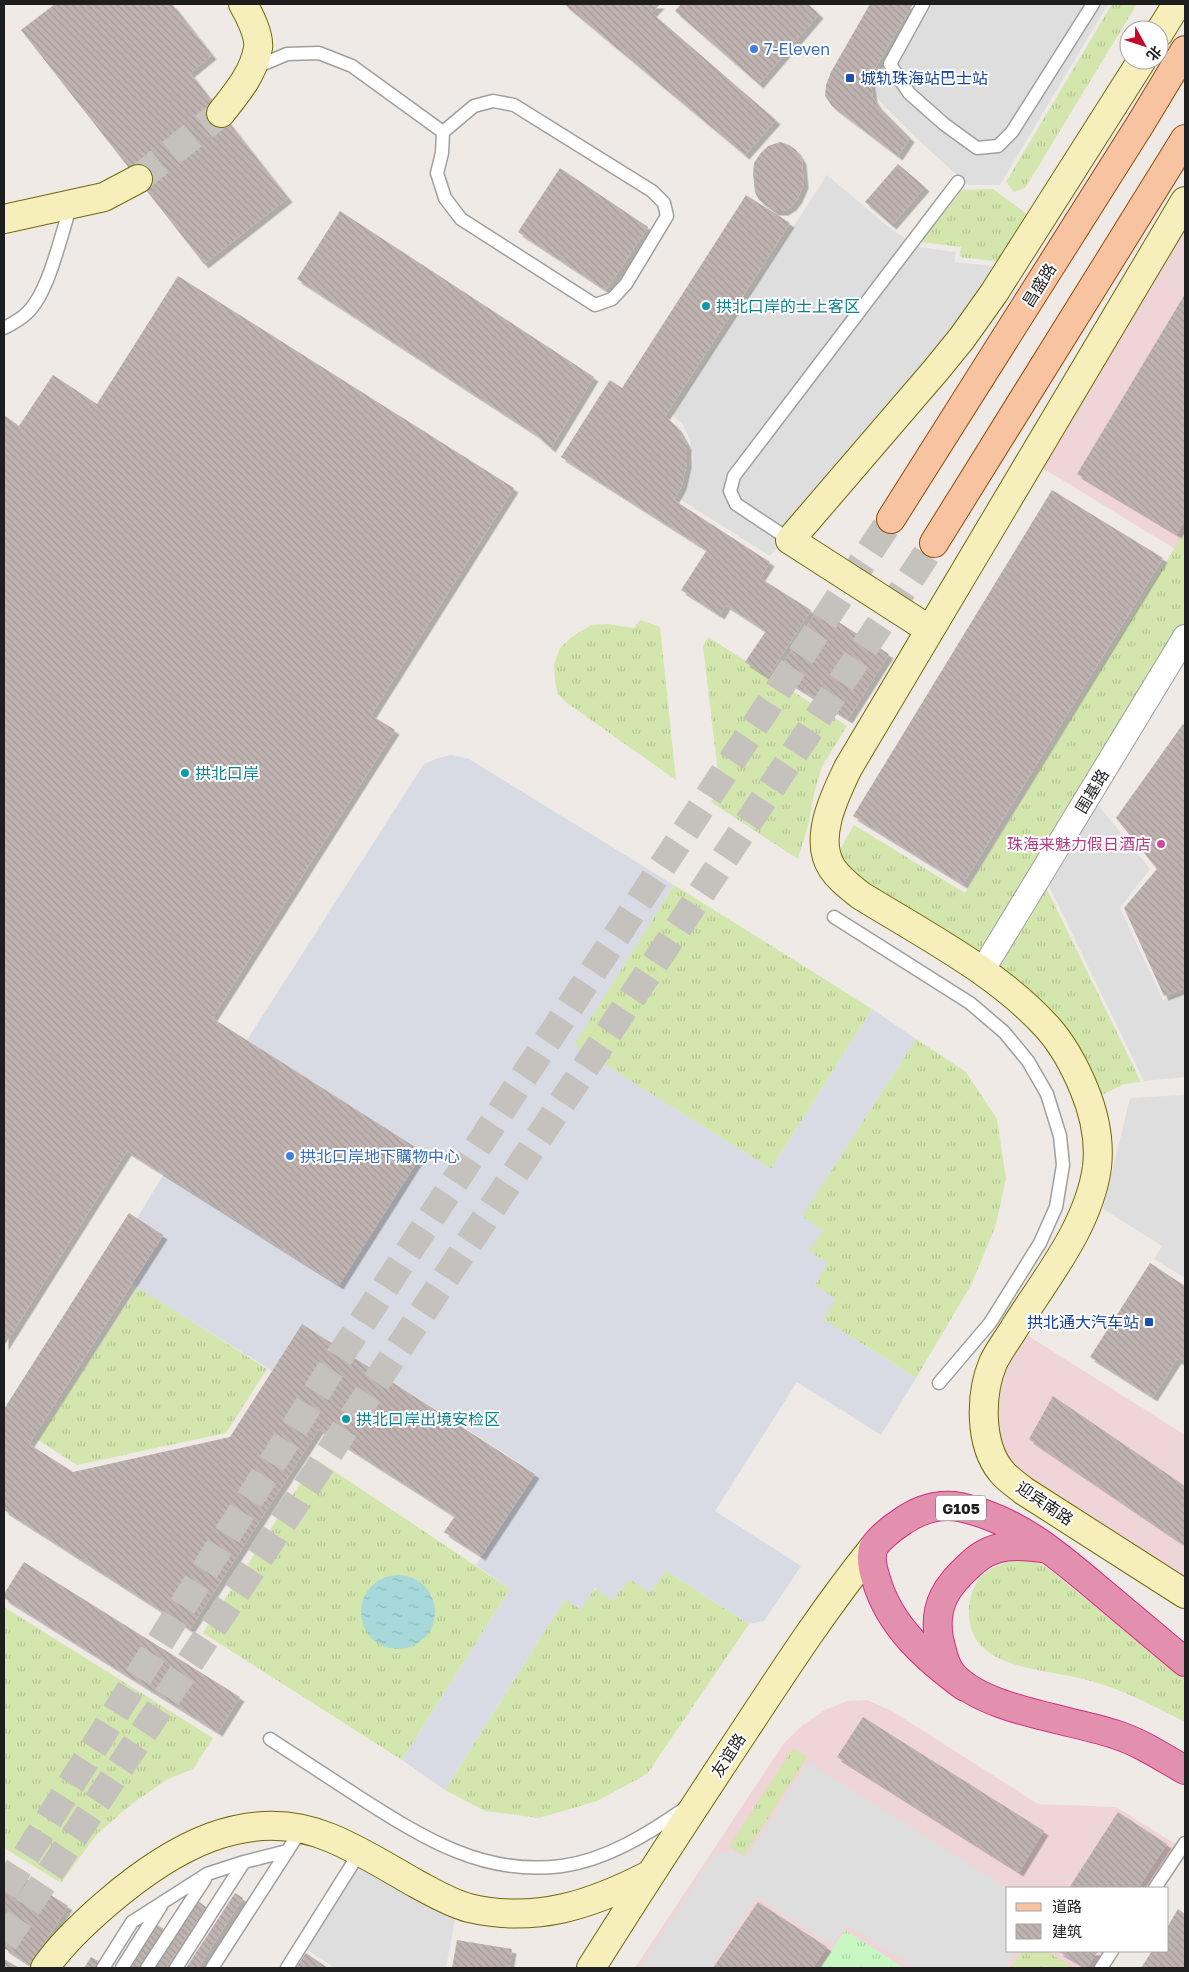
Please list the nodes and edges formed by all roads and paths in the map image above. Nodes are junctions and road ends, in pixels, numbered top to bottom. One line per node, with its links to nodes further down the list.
1 (243, 4): 7 (street)
2 (923, 4): 3 (lane)
3 (1093, 4)
4 (1177, 4): 5 (street)
5 (1167, 20)
6 (1185, 50): 18 (main road, 昌盛路)
7 (251, 69): 9 (street); 10 (lane)
8 (1136, 70): 19 (street)
9 (221, 113)
10 (443, 132): 10 (lane)
11 (1185, 139): 20 (main road)
12 (138, 179): 15 (street)
13 (958, 182): 19 (lane)
14 (1185, 200): 21 (street, 迎宾南路)
15 (71, 205): 16 (street); 17 (lane)
16 (4, 219)
17 (4, 328)
18 (891, 519)
19 (790, 540): 21 (street)
20 (934, 544)
21 (930, 630): 24 (street, 迎宾南路)
22 (1185, 637): 24 (street, 围基路)
23 (834, 917): 25 (lane)
24 (982, 971): 28 (street, 迎宾南路)
25 (939, 1383)
26 (873, 1548): 27 (highway, G105); 30 (highway); 33 (street, 友谊路)
27 (1053, 1550): 29 (highway, G105); 30 (highway)
28 (1185, 1594)
29 (1185, 1662)
30 (958, 1680): 32 (highway)
31 (270, 1739): 33 (lane)
32 (1185, 1770)
33 (699, 1799): 39 (street, 友谊路)
34 (294, 1840): 36 (street); 37 (lane); 43 (street); 48 (lane)
35 (1185, 1843): 40 (lane)
36 (360, 1852): 39 (street); 49 (lane)
37 (244, 1862): 38 (lane); 47 (lane)
38 (208, 1874): 41 (lane); 46 (lane)
39 (651, 1874): 50 (street, 友谊路)
40 (1156, 1887)
41 (164, 1902): 44 (lane); 45 (lane)
42 (1111, 1952): 51 (lane)
43 (45, 1968)
44 (103, 1968)
45 (122, 1968)
46 (147, 1968)
47 (176, 1968)
48 (212, 1968)
49 (288, 1968)
50 (591, 1968)
51 (1101, 1968)

